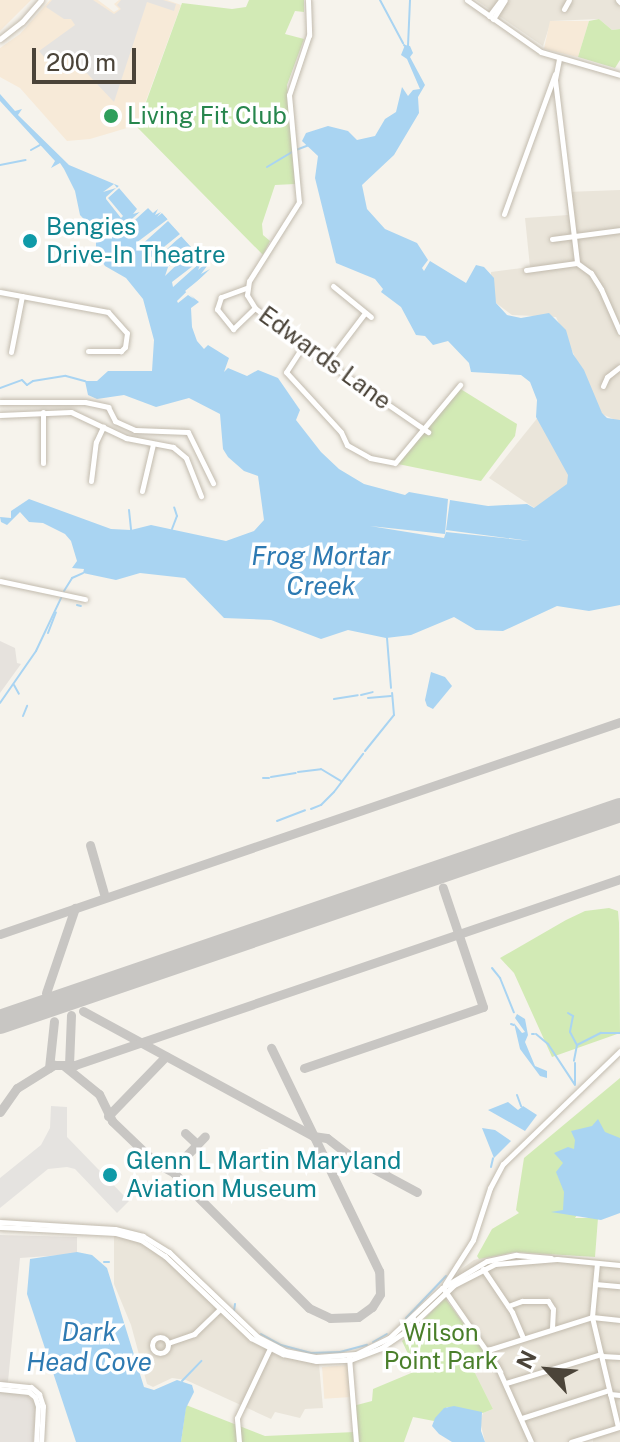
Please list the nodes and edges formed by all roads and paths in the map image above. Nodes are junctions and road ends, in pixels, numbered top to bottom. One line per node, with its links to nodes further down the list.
1 (41, 0): 8 (street)
2 (308, 0): 19 (street, Edwards Lane)
3 (467, 0): 7 (street)
4 (503, 0): 7 (street)
5 (569, 0): 6 (street)
6 (564, 9)
7 (491, 17): 9 (street)
8 (0, 39)
9 (559, 59): 10 (street); 11 (street)
10 (555, 74): 12 (street); 14 (street)
11 (620, 75)
12 (504, 214)
13 (620, 230): 14 (street)
14 (574, 236): 15 (street); 16 (street)
15 (552, 239)
16 (577, 263): 17 (street); 25 (street)
17 (526, 270)
18 (333, 286): 23 (street)
19 (247, 287): 22 (street, Edwards Lane); 22 (street)
20 (0, 292): 21 (street)
21 (22, 296): 27 (street); 28 (street)
22 (255, 308): 26 (street, Edwards Lane)
23 (365, 313): 24 (street); 29 (street)
24 (371, 317)
25 (620, 332)
26 (303, 346): 29 (street, Edwards Lane); 37 (street)
27 (88, 351)
28 (11, 352)
29 (327, 363): 37 (street, Edwards Lane)
30 (620, 367): 32 (street)
31 (460, 385): 37 (street)
32 (603, 386)
33 (0, 402): 41 (street)
34 (43, 412): 35 (street); 36 (street); 39 (street)
35 (0, 415)
36 (103, 427): 38 (street); 40 (street)
37 (427, 431)
38 (153, 444): 42 (street); 43 (street)
39 (43, 463)
40 (91, 481)
41 (213, 483)
42 (142, 491)
43 (201, 496)
44 (0, 581): 45 (street)
45 (85, 599)
46 (620, 1051): 54 (street)
47 (0, 1224): 56 (street)
48 (557, 1259): 49 (street); 51 (street); 54 (street)
49 (597, 1263): 50 (street); 52 (street)
50 (620, 1265)
51 (483, 1269): 54 (street); 55 (street)
52 (595, 1284): 53 (street); 57 (street)
53 (620, 1286)
54 (444, 1289): 63 (street); 66 (street)
55 (508, 1306): 59 (street); 60 (street)
56 (222, 1307): 61 (street); 62 (street)
57 (592, 1317): 58 (street); 59 (street); 64 (street)
58 (620, 1320)
59 (552, 1329): 60 (street)
60 (523, 1338): 63 (street)
61 (168, 1343)
62 (271, 1347): 66 (street); 74 (street)
63 (488, 1350): 67 (street)
64 (601, 1355): 65 (street); 67 (street); 69 (street)
65 (620, 1357)
66 (349, 1358): 75 (street)
67 (506, 1383): 71 (street)
68 (0, 1386): 73 (street)
69 (610, 1392): 70 (street); 71 (street); 72 (street)
70 (620, 1395)
71 (522, 1418): 76 (street)
72 (619, 1427): 77 (street)
73 (38, 1442)
74 (239, 1442)
75 (356, 1442)
76 (531, 1442)
77 (571, 1442)

